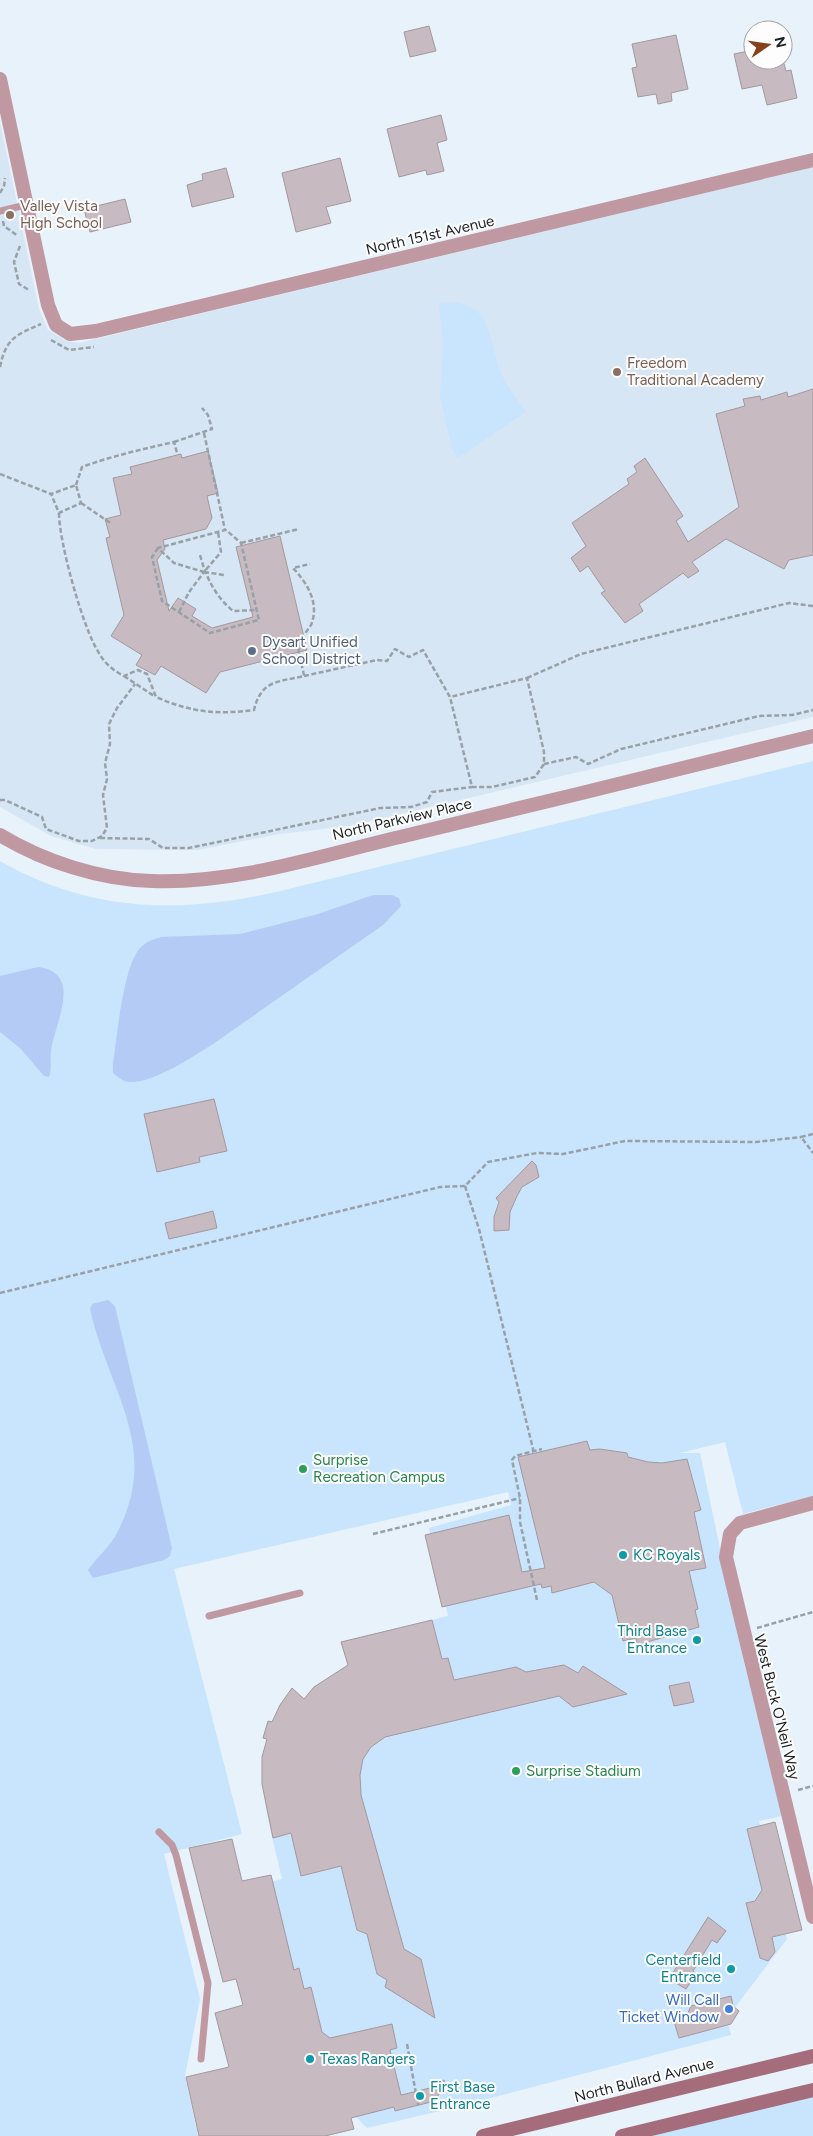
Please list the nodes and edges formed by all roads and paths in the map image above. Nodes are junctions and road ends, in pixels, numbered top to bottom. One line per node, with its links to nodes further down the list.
1 (0, 79): 5 (street)
2 (813, 160): 7 (street, North 151st Avenue)
3 (6, 175): 4 (path)
4 (0, 193)
5 (26, 204): 6 (lane); 7 (street)
6 (0, 211)
7 (54, 322): 8 (path)
8 (0, 367)
9 (202, 408): 10 (path)
10 (204, 433): 11 (path); 20 (path)
11 (174, 442): 12 (path); 14 (path)
12 (177, 453)
13 (0, 474): 15 (path)
14 (76, 484): 15 (path); 16 (path)
15 (51, 494): 17 (path)
16 (81, 503): 17 (path); 18 (path)
17 (59, 513): 31 (path)
18 (112, 524)
19 (299, 529): 22 (path)
20 (226, 530): 21 (path); 22 (path)
21 (218, 532): 23 (path); 26 (path)
22 (242, 543): 29 (path)
23 (158, 548): 26 (path); 30 (path)
24 (200, 554): 26 (path)
25 (310, 564): 32 (path)
26 (204, 572): 27 (path); 29 (path); 30 (path)
27 (224, 575)
28 (813, 606): 33 (path)
29 (256, 610): 30 (path)
30 (179, 612)
31 (124, 676): 34 (path); 36 (path)
32 (304, 676): 35 (path); 36 (path)
33 (526, 678): 35 (path); 39 (path)
34 (135, 684): 36 (path); 43 (path)
35 (450, 696): 40 (path)
36 (156, 697)
37 (813, 710): 39 (path)
38 (813, 736): 42 (street, North Parkview Place)
39 (544, 764): 40 (path)
40 (472, 787): 43 (path)
41 (0, 800): 43 (path)
42 (0, 835)
43 (100, 838)
44 (813, 1134): 45 (path)
45 (801, 1137): 46 (path); 47 (path)
46 (813, 1153)
47 (465, 1186): 48 (path); 50 (path)
48 (0, 1293)
49 (542, 1449): 50 (path)
50 (534, 1452): 51 (path)
51 (520, 1498): 53 (path); 55 (path)
52 (813, 1503): 58 (street, West Buck O'Neil Way)
53 (373, 1534)
54 (300, 1593): 57 (lane)
55 (537, 1600)
56 (813, 1612): 58 (path)
57 (209, 1616)
58 (742, 1632): 60 (street, West Buck O'Neil Way)
59 (159, 1832): 63 (lane)
60 (813, 1917)
61 (407, 2044): 65 (path)
62 (813, 2056): 67 (main road, North Bullard Avenue)
63 (201, 2059)
64 (813, 2090): 66 (main road)
65 (418, 2105)
66 (663, 2131): 68 (main road)
67 (483, 2136)
68 (622, 2136)

